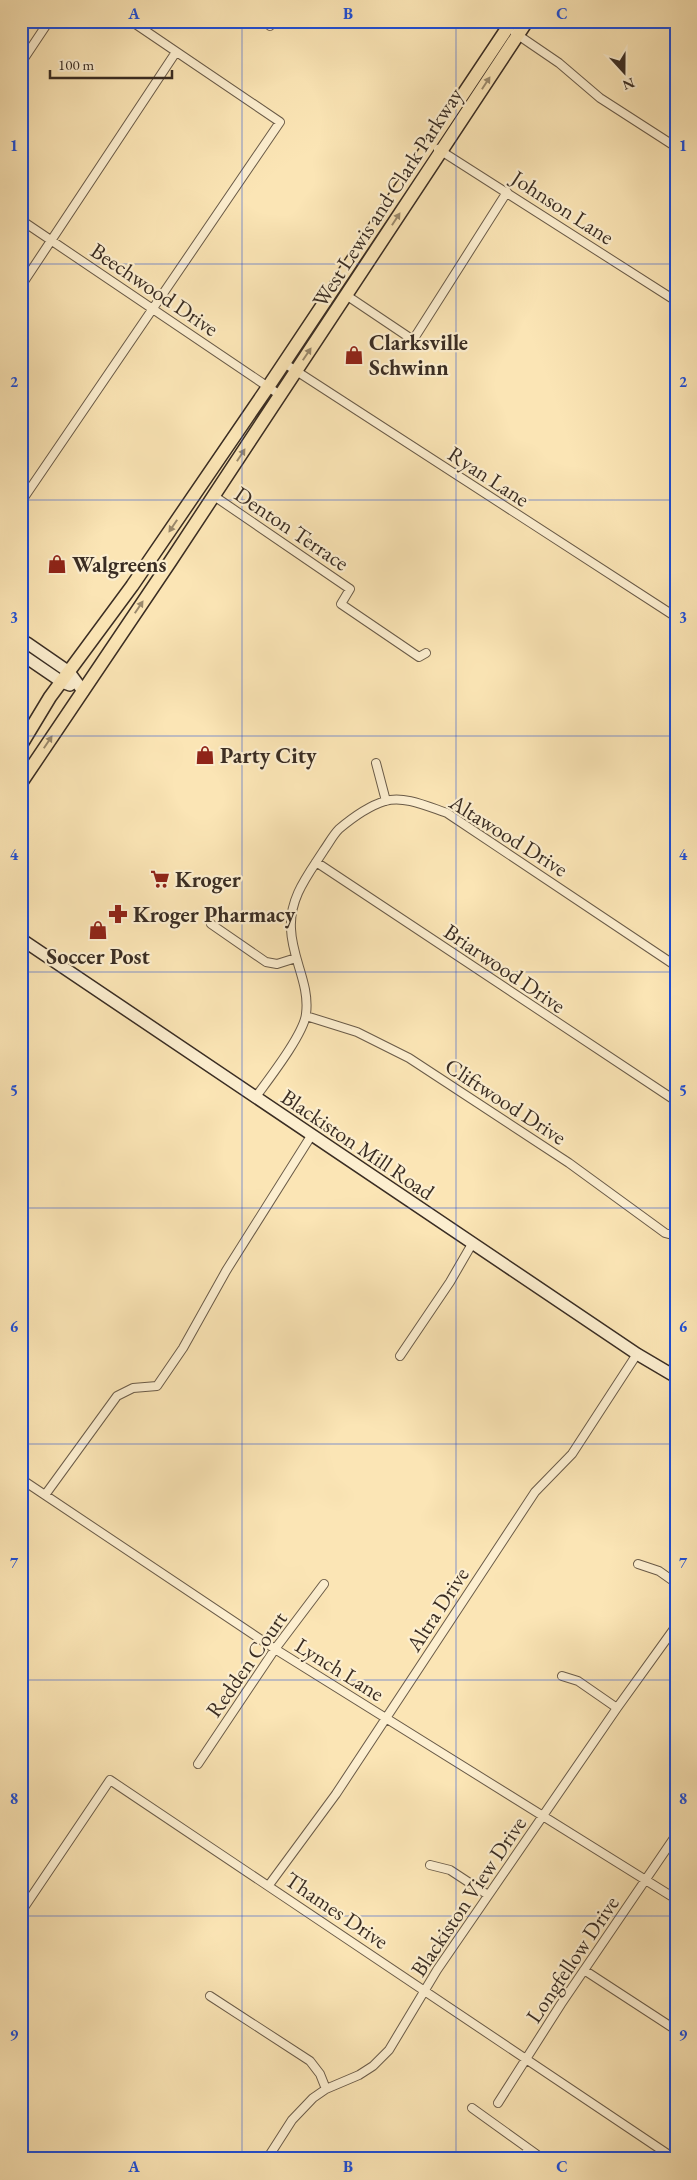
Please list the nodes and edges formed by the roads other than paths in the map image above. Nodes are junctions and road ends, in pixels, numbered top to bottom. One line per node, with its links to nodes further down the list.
1 (49, 21): 6 (street)
2 (131, 21): 5 (street)
3 (527, 21): 4 (main road, West Lewis and Clark Parkway)
4 (512, 28): 7 (main road, West Lewis and Clark Parkway); 8 (street)
5 (176, 52): 11 (street); 15 (street)
6 (21, 62)
7 (436, 147): 9 (street, Johnson Lane); 13 (main road, West Lewis and Clark Parkway, one-way to 7); 16 (main road, West Lewis and Clark Parkway)
8 (676, 147)
9 (507, 192): 13 (street); 14 (street, Johnson Lane)
10 (21, 220): 11 (street, Beechwood Drive)
11 (52, 240): 12 (street); 15 (street, Beechwood Drive)
12 (21, 286)
13 (346, 295): 17 (main road, West Lewis and Clark Parkway, one-way to 13)
14 (676, 301)
15 (154, 309): 18 (street, Beechwood Drive); 21 (street)
16 (284, 363): 17 (street, Ryan Lane); 18 (main road, West Lewis and Clark Parkway)
17 (296, 370): 19 (main road, West Lewis and Clark Parkway); 22 (street, Ryan Lane)
18 (268, 387): 19 (street, Beechwood Drive); 26 (main road, West Lewis and Clark Parkway, one-way to 26)
19 (280, 395): 20 (main road, West Lewis and Clark Parkway, one-way to 19)
20 (214, 496): 24 (street, Denton Terrace); 27 (main road, West Lewis and Clark Parkway, one-way to 20)
21 (21, 502)
22 (676, 618)
23 (21, 643): 26 (main road)
24 (426, 653)
25 (21, 654): 26 (main road)
26 (66, 677): 27 (main road); 28 (main road, West Lewis and Clark Parkway)
27 (83, 690): 30 (main road, West Lewis and Clark Parkway, one-way to 27)
28 (21, 745)
29 (376, 763): 31 (street)
30 (21, 783)
31 (386, 801): 32 (street, Altawood Drive); 36 (street, Altawood Drive)
32 (316, 862): 35 (street, Altawood Drive); 39 (street, Briarwood Drive)
33 (211, 924): 35 (street)
34 (21, 939): 38 (main road, Blackiston Mill Road)
35 (296, 958): 37 (street, Altawood Drive)
36 (676, 966)
37 (306, 1016): 38 (street, Altawood Drive); 41 (street, Cliftwood Drive)
38 (255, 1098): 40 (main road, Blackiston Mill Road)
39 (676, 1101)
40 (311, 1136): 42 (main road, Blackiston Mill Road); 47 (street)
41 (676, 1236)
42 (472, 1244): 43 (main road, Blackiston Mill Road); 44 (street)
43 (637, 1354): 45 (main road, Blackiston Mill Road); 55 (street, Altra Drive)
44 (400, 1356)
45 (676, 1377)
46 (21, 1479): 47 (street, Lynch Lane)
47 (45, 1495): 52 (street, Lynch Lane)
48 (638, 1564): 49 (street)
49 (676, 1583)
50 (324, 1584): 52 (street, Redden Court)
51 (676, 1626): 54 (street, Blackiston View Drive)
52 (276, 1649): 55 (street, Lynch Lane); 56 (street, Redden Court)
53 (562, 1676): 54 (street)
54 (617, 1708): 57 (street, Blackiston View Drive)
55 (386, 1719): 57 (street, Lynch Lane); 61 (street, Altra Drive)
56 (198, 1764)
57 (543, 1817): 60 (street, Lynch Lane); 62 (street, Blackiston View Drive)
58 (676, 1835): 60 (street, Longfellow Drive)
59 (430, 1865): 62 (street)
60 (645, 1880): 63 (street, Lynch Lane); 65 (street, Longfellow Drive)
61 (269, 1885): 64 (street, Thames Drive); 66 (street, Thames Drive)
62 (488, 1895): 66 (street, Blackiston View Drive)
63 (676, 1899)
64 (21, 1912)
65 (584, 1970): 68 (street); 69 (street, Longfellow Drive)
66 (424, 1990): 69 (street, Thames Drive); 70 (street, Blackiston View Drive)
67 (210, 1996): 70 (street)
68 (676, 2030)
69 (526, 2060): 71 (street, Longfellow Drive); 77 (street, Thames Drive)
70 (326, 2089): 74 (street, Blackiston View Drive)
71 (498, 2103)
72 (472, 2108): 73 (street)
73 (528, 2150): 75 (street); 76 (street)
74 (267, 2159)
75 (522, 2159)
76 (543, 2159)
77 (675, 2159)

